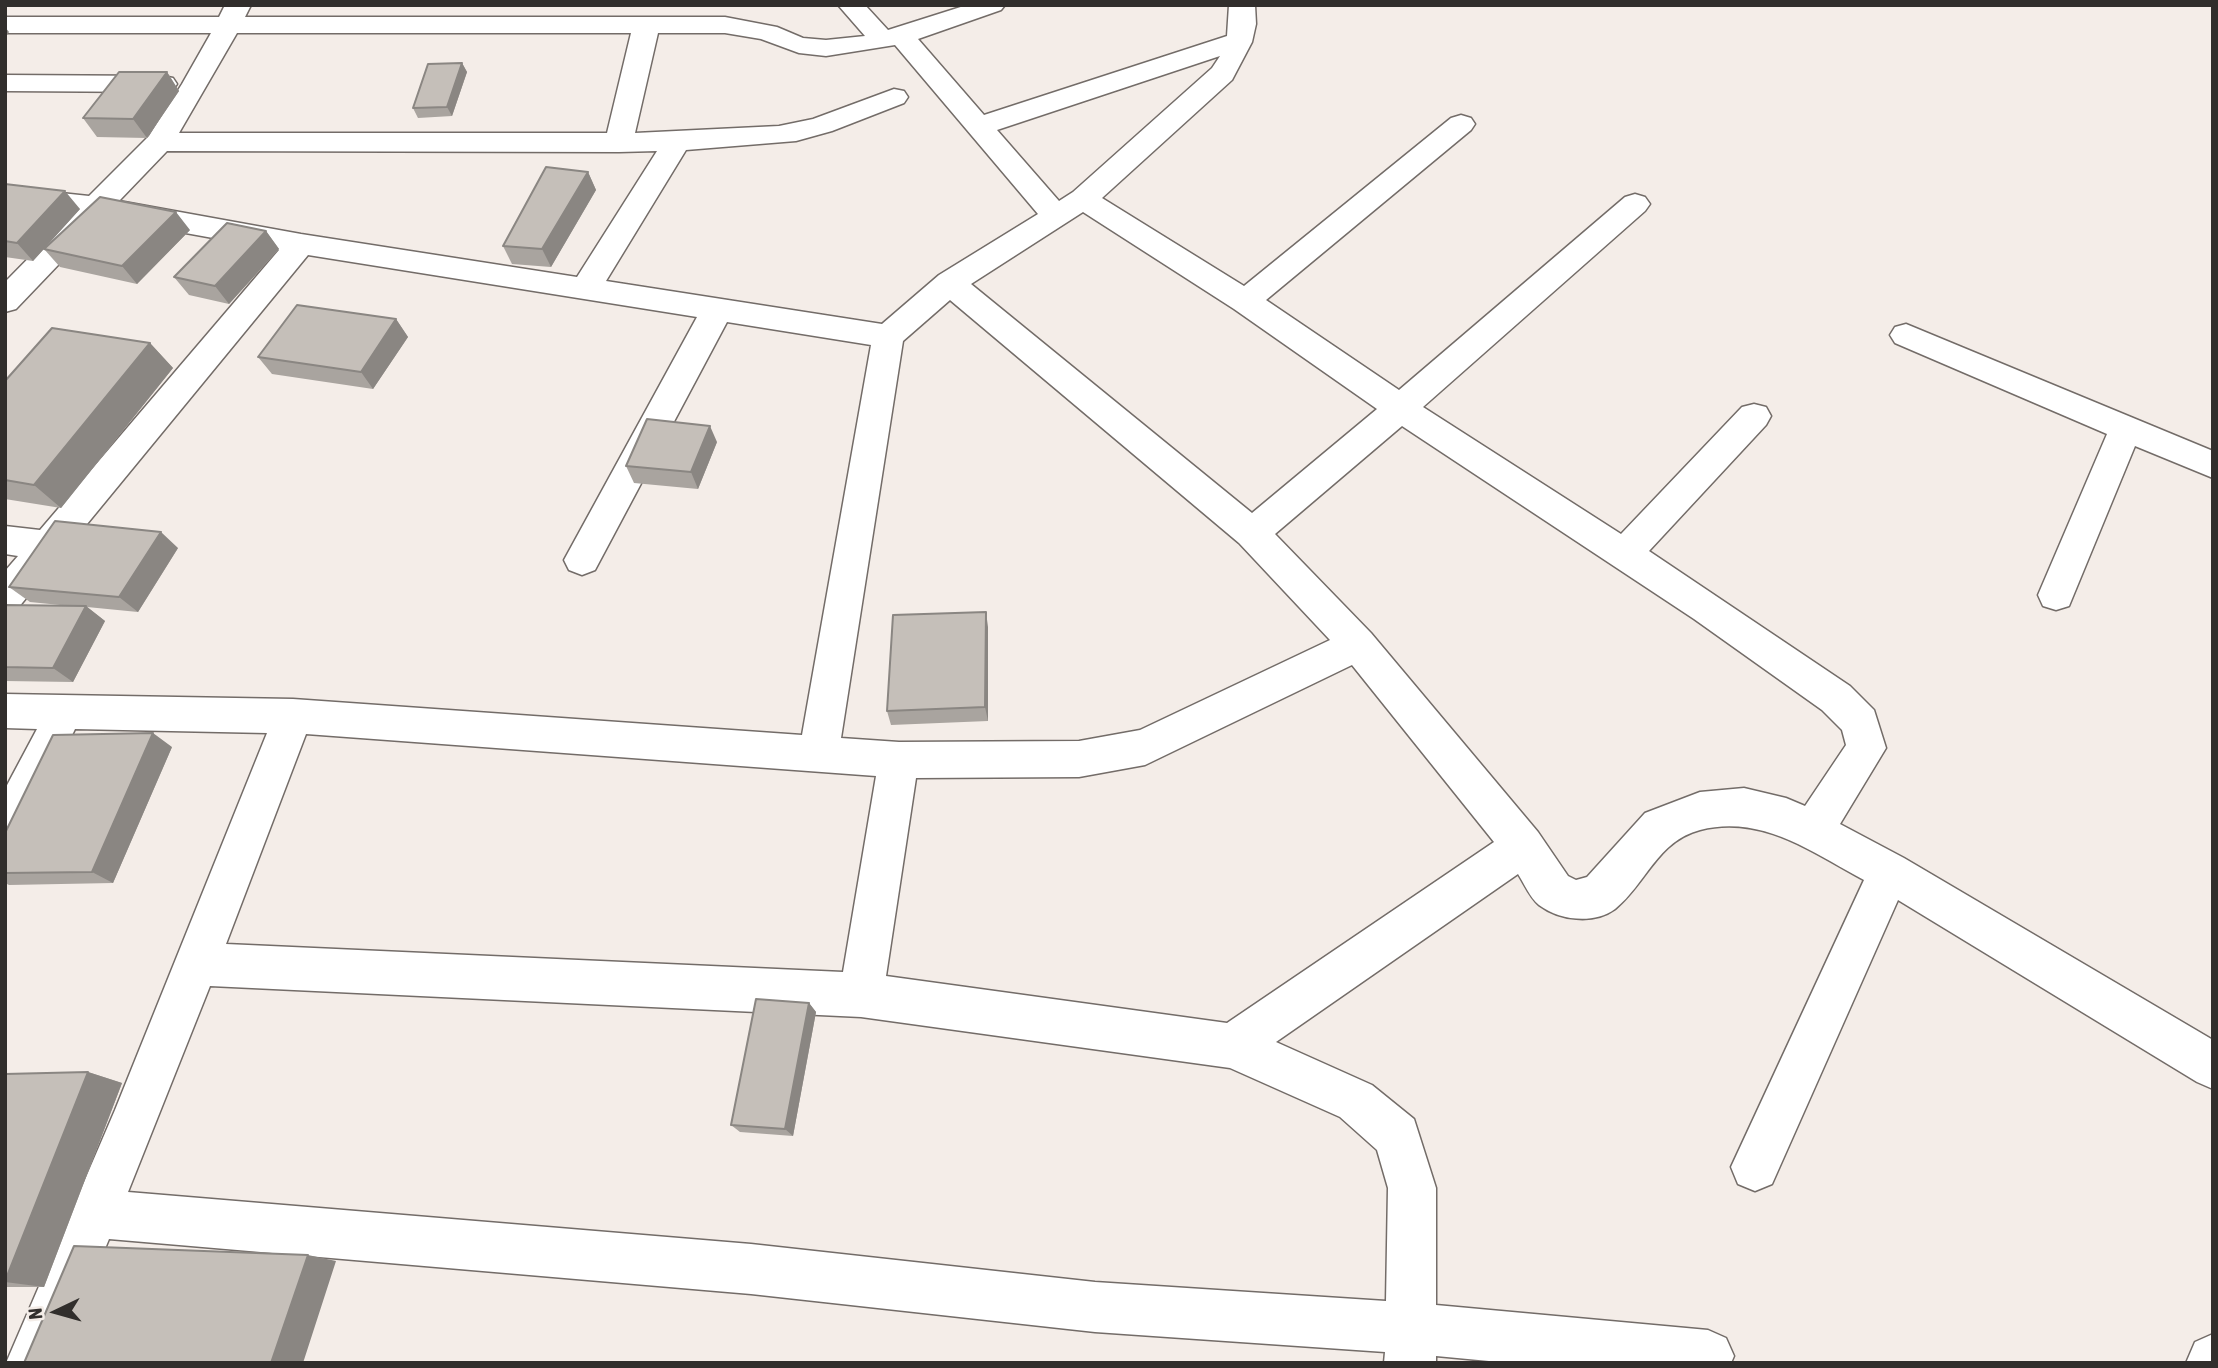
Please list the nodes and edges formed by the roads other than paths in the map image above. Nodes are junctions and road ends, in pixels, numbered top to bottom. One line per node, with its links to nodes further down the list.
1 (851, 5): 7 (street)
2 (992, 5): 7 (street)
3 (1242, 5): 8 (street)
4 (233, 15): 5 (street); 6 (street); 10 (street)
5 (5, 25)
6 (646, 26): 7 (street); 16 (street)
7 (891, 37): 13 (street)
8 (1239, 41): 13 (street); 18 (street)
9 (5, 83): 10 (street)
10 (196, 84): 14 (street)
11 (894, 97): 15 (street)
12 (1461, 124): 26 (street)
13 (979, 126): 21 (street)
14 (159, 142): 16 (street); 20 (street)
15 (677, 142): 16 (street); 24 (street)
16 (620, 143)
17 (5, 197): 20 (street)
18 (1083, 198): 21 (street); 26 (street)
19 (1635, 204): 30 (street)
20 (97, 207): 22 (street); 25 (street)
21 (1056, 216): 23 (street)
22 (301, 244): 24 (street); 36 (street)
23 (950, 283): 29 (street); 34 (street)
24 (585, 289): 27 (street)
25 (5, 301)
26 (1245, 301): 30 (street)
27 (717, 310): 29 (street); 38 (street)
28 (1906, 335): 32 (street)
29 (888, 336): 45 (street)
30 (1400, 408): 34 (street); 37 (street)
31 (1754, 416): 37 (street)
32 (2126, 428): 33 (street); 39 (street)
33 (2213, 465)
34 (1252, 533): 41 (street)
35 (5, 540): 36 (street)
36 (49, 545): 40 (street)
37 (1624, 554): 48 (street)
38 (582, 560)
39 (2056, 595)
40 (5, 597)
41 (1358, 644): 46 (street); 49 (street)
42 (5, 710): 43 (street)
43 (67, 710): 44 (street); 47 (street)
44 (293, 716): 45 (street); 51 (street)
45 (818, 755): 46 (street)
46 (899, 760): 52 (street)
47 (5, 830)
48 (1812, 832): 49 (street); 50 (street)
49 (1523, 846): 53 (street)
50 (1889, 872): 54 (street); 55 (street)
51 (198, 964): 52 (street); 56 (street)
52 (861, 995): 53 (street)
53 (1232, 1046): 57 (street)
54 (2213, 1066)
55 (1755, 1167)
56 (97, 1214): 57 (street); 59 (street)
57 (1410, 1345): 58 (street)
58 (1708, 1356)
59 (32, 1363)

